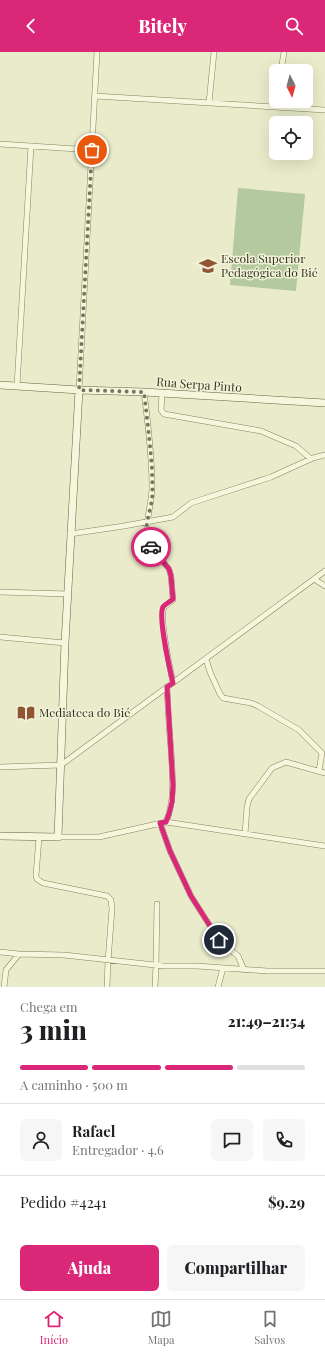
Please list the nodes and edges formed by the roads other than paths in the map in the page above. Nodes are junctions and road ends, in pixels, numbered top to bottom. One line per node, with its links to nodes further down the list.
1 (97, 52): 5 (street)
2 (214, 52): 6 (street)
3 (284, 52): 4 (street)
4 (282, 64)
5 (95, 96): 6 (street); 12 (street)
6 (209, 103): 7 (street)
7 (269, 107)
8 (291, 108): 9 (street)
9 (325, 110)
10 (0, 144): 11 (street)
11 (31, 146): 12 (street); 14 (street)
12 (92, 150): 15 (street)
13 (0, 385): 14 (street, Rua Serpa Pinto)
14 (17, 386): 15 (street, Rua Serpa Pinto)
15 (79, 390): 16 (street, Rua Serpa Pinto); 22 (street)
16 (144, 392): 17 (street, Rua Serpa Pinto); 21 (street)
17 (162, 394): 18 (street, Rua Serpa Pinto); 20 (street)
18 (325, 403)
19 (325, 455): 20 (street)
20 (311, 459): 21 (street)
21 (147, 522): 22 (street); 31 (street)
22 (70, 534): 27 (street)
23 (325, 571): 24 (street)
24 (314, 579): 25 (street); 30 (street)
25 (325, 586)
26 (0, 592): 27 (street)
27 (68, 594): 29 (street)
28 (0, 637): 29 (street)
29 (65, 643): 33 (street)
30 (206, 659): 31 (street); 35 (street)
31 (173, 683): 32 (street)
32 (167, 687): 33 (street); 37 (street)
33 (61, 765): 34 (street); 42 (street)
34 (0, 767)
35 (319, 771): 36 (street); 39 (street)
36 (325, 773)
37 (166, 822): 38 (street); 39 (street)
38 (160, 823): 42 (street); 50 (street)
39 (244, 834): 43 (street)
40 (0, 836): 41 (street)
41 (39, 837): 42 (street); 47 (street)
42 (58, 837)
43 (325, 846)
44 (157, 904): 48 (street)
45 (0, 952): 46 (street)
46 (19, 954): 47 (street); 52 (street)
47 (108, 961): 48 (street); 53 (street)
48 (156, 965): 49 (street); 54 (street)
49 (223, 968): 50 (street); 55 (street)
50 (244, 970): 51 (street)
51 (325, 971)
52 (4, 987)
53 (107, 987)
54 (155, 987)
55 (218, 987)

